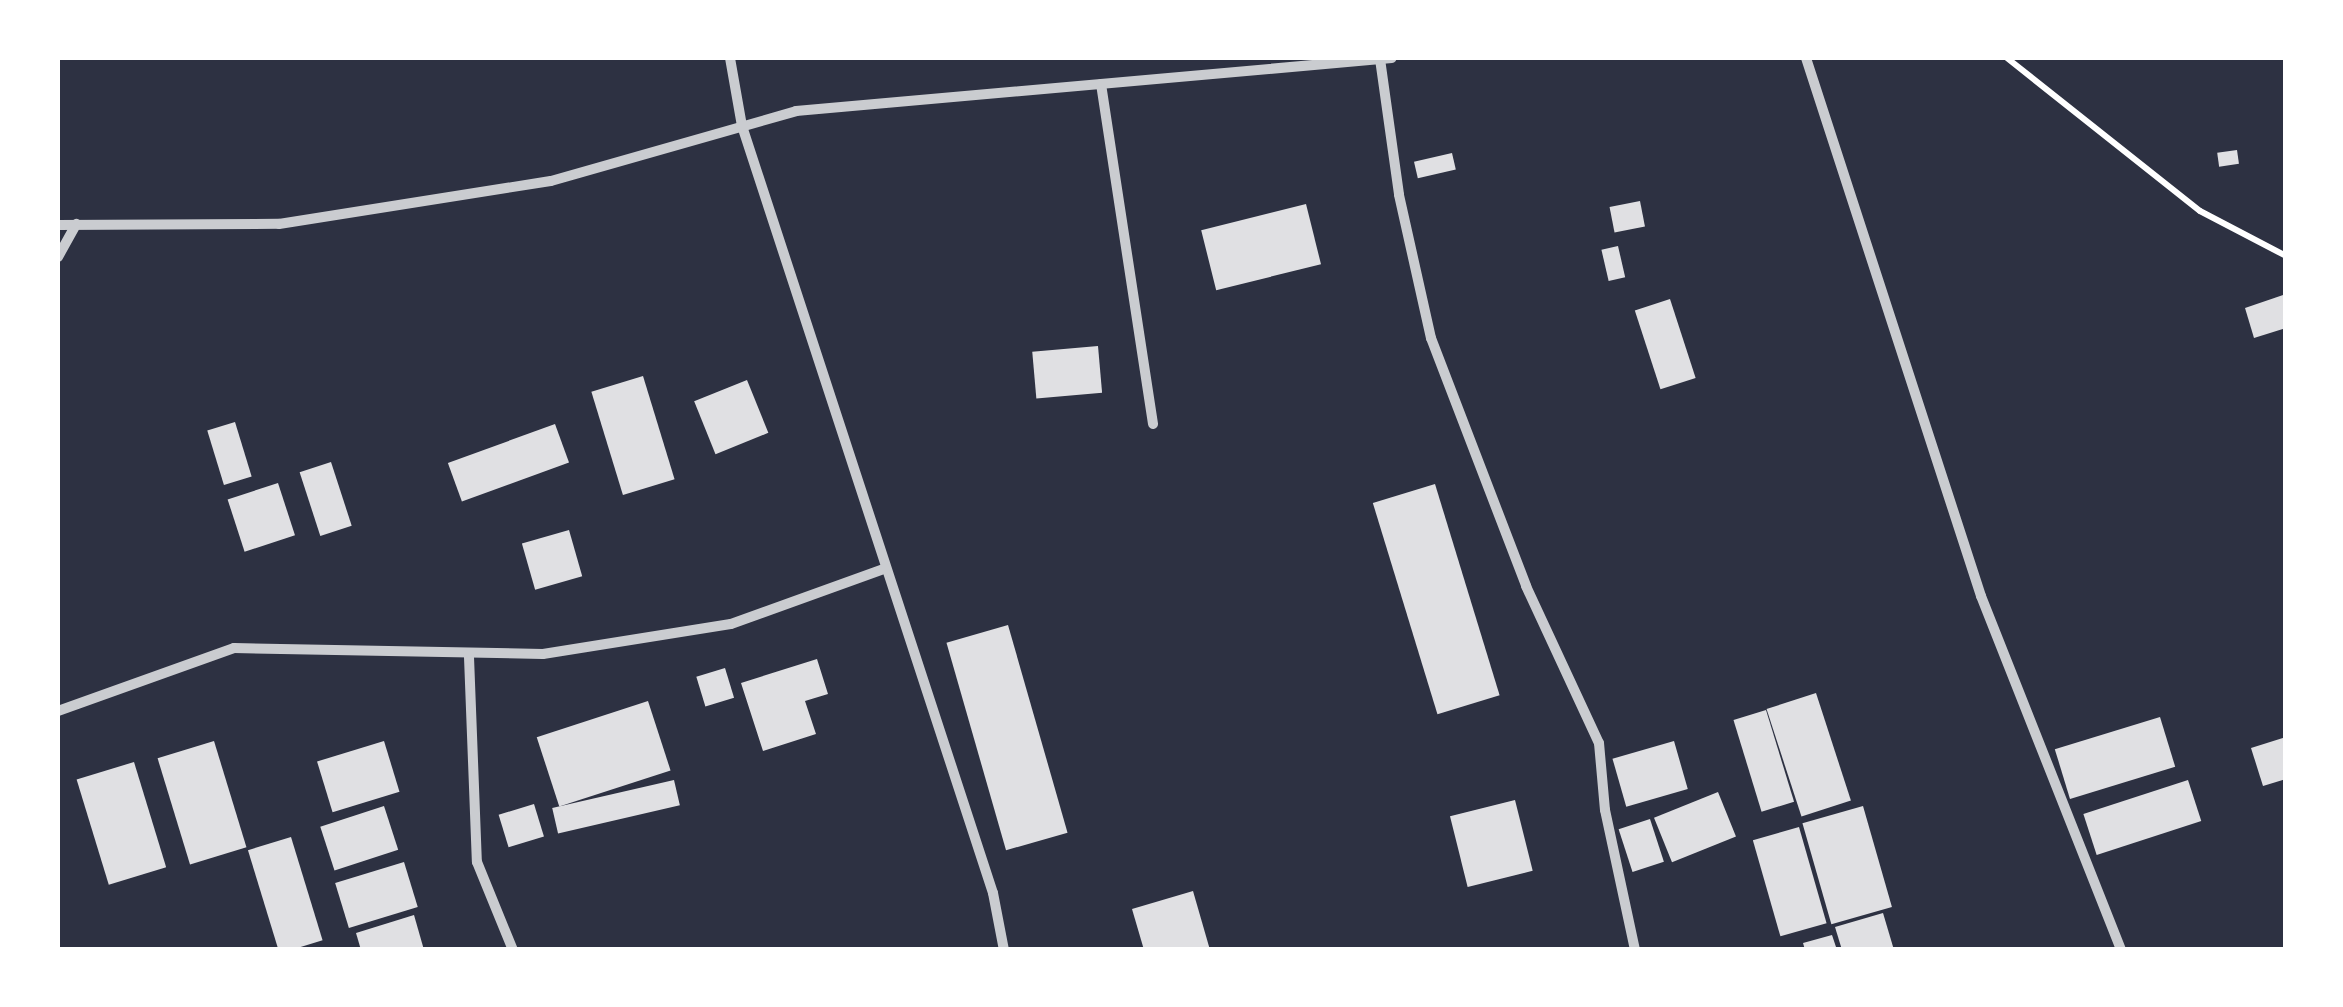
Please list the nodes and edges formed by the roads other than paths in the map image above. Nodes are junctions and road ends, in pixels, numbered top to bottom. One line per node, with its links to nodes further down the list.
1 (730, 58): 7 (street)
2 (1380, 58): 3 (street); 5 (street); 17 (street)
3 (1392, 58)
4 (1806, 58): 18 (street)
5 (1318, 59): 6 (street)
6 (1102, 84): 7 (street); 11 (street)
7 (742, 126): 8 (street); 12 (street)
8 (76, 224): 9 (street); 10 (street)
9 (58, 225)
10 (58, 258)
11 (1153, 424)
12 (884, 569): 13 (street); 16 (street)
13 (469, 656): 14 (street); 15 (street)
14 (58, 711)
15 (513, 950)
16 (1004, 950)
17 (1635, 950)
18 (2121, 950)

